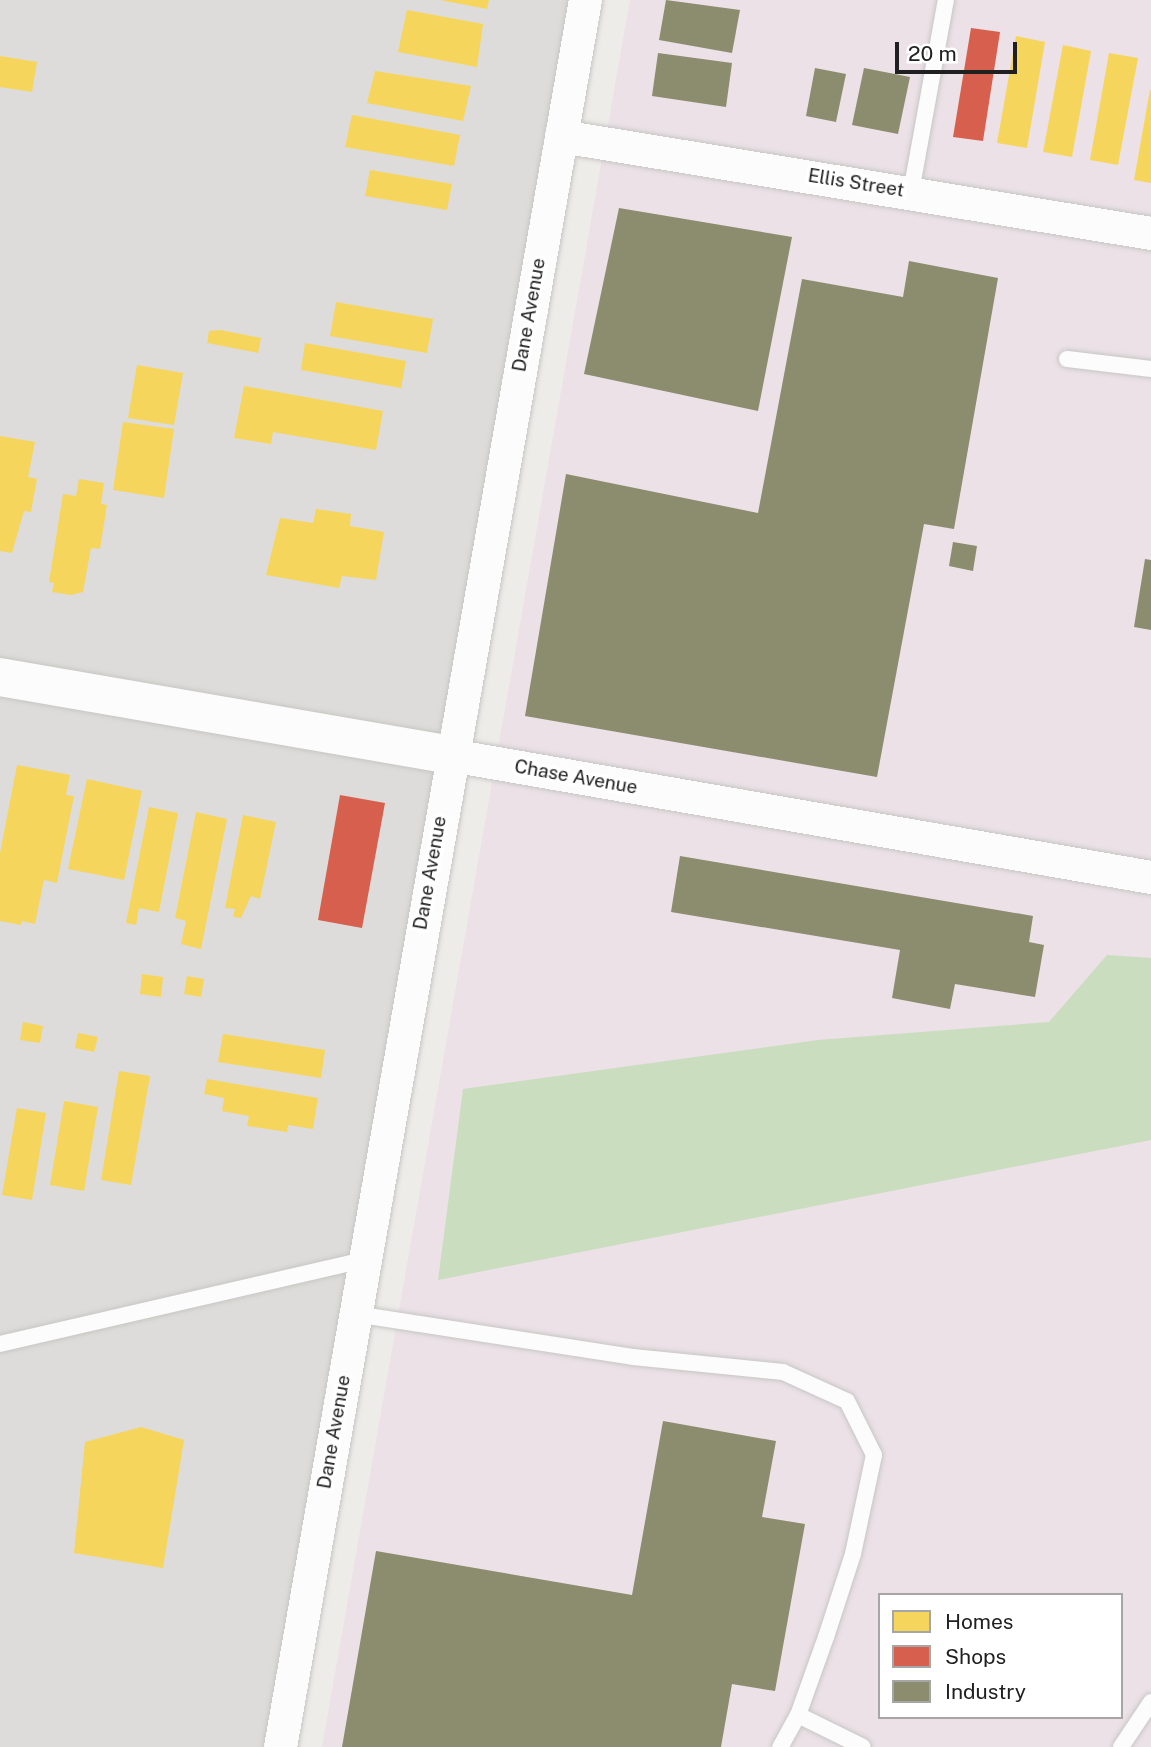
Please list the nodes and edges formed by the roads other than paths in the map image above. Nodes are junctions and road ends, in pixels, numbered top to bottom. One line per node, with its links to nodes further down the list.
1 (585, 0): 3 (street, Dane Avenue)
2 (946, 0): 4 (lane)
3 (561, 136): 4 (street, Ellis Street); 9 (street, Dane Avenue)
4 (911, 192): 5 (street, Ellis Street)
5 (1151, 233)
6 (1067, 359): 7 (lane)
7 (1151, 369)
8 (0, 677): 9 (street, Chase Avenue)
9 (450, 755): 10 (street, Chase Avenue); 11 (street, Dane Avenue)
10 (1151, 877)
11 (364, 1260): 12 (street, Dane Avenue); 13 (lane)
12 (355, 1314): 15 (lane); 16 (street, Dane Avenue)
13 (0, 1344)
14 (1151, 1702): 19 (lane)
15 (798, 1715): 17 (lane); 18 (lane)
16 (281, 1747)
17 (780, 1747)
18 (863, 1747)
19 (1121, 1747)

